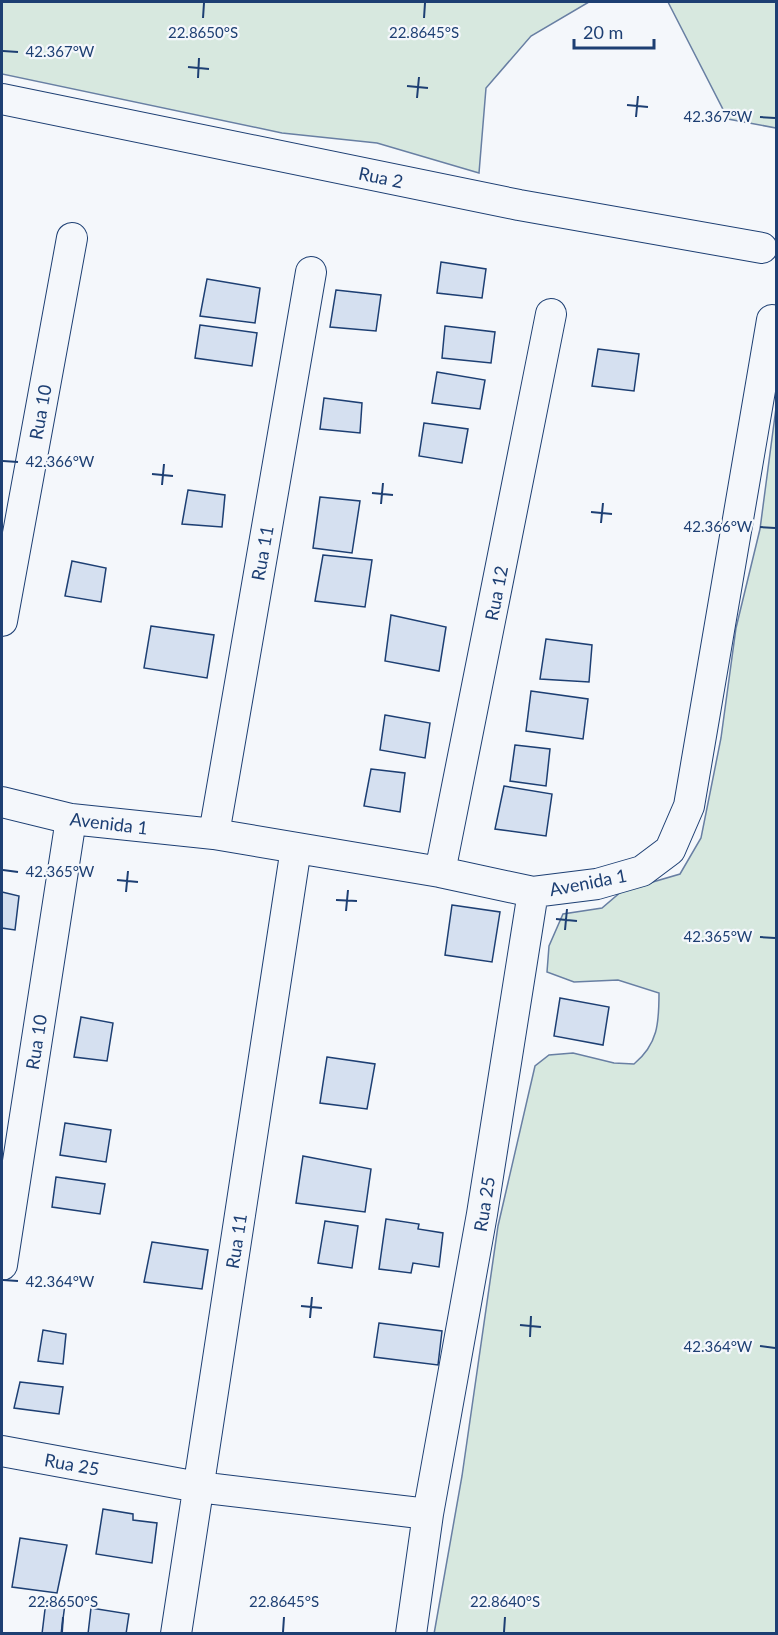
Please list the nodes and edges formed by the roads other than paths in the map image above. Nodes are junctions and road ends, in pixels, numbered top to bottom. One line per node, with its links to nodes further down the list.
1 (2, 99): 3 (street, Rua 2)
2 (72, 238): 7 (street, Rua 10)
3 (762, 248)
4 (311, 272): 10 (street, Rua 11)
5 (552, 314): 12 (street, Rua 12)
6 (772, 320): 13 (street, Avenida 1)
7 (2, 621)
8 (2, 802): 9 (street, Avenida 1)
9 (71, 819): 10 (street, Avenida 1); 14 (street, Rua 10)
10 (214, 834): 11 (street, Avenida 1)
11 (296, 848): 12 (street, Avenida 1); 16 (street, Rua 11)
12 (440, 872): 13 (street, Avenida 1)
13 (533, 892): 17 (street, Rua 25)
14 (2, 1265)
15 (2, 1451): 16 (street, Rua 25)
16 (198, 1487): 17 (street, Rua 25); 18 (street, Rua 11)
17 (428, 1514): 19 (street, Rua 25)
18 (176, 1634)
19 (411, 1634)

